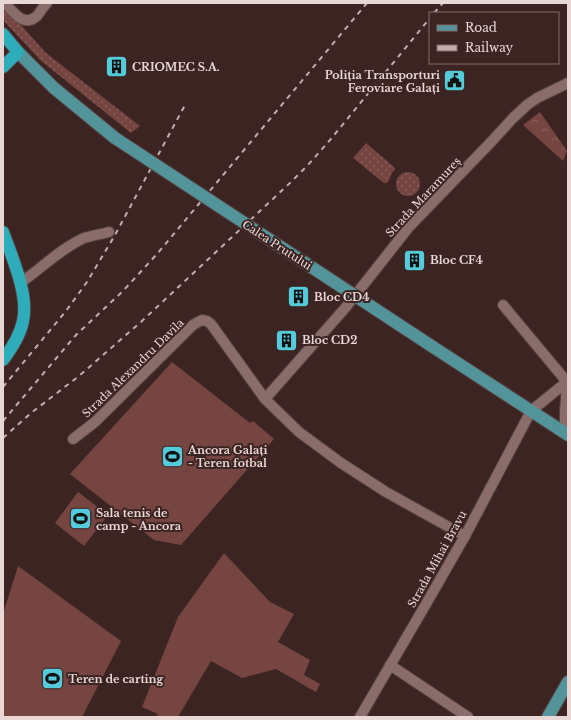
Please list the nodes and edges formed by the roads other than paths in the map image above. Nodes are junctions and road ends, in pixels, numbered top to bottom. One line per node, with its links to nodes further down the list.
1 (5, 3): 2 (street)
2 (47, 3)
3 (3, 34): 4 (highway, Calea Prutului)
4 (18, 52): 5 (highway); 14 (main road, Calea Prutului, bridge)
5 (3, 67)
6 (568, 83): 13 (street, Strada Maramureș)
7 (3, 232): 9 (highway)
8 (109, 232): 9 (street)
9 (20, 283): 11 (highway)
10 (503, 305): 12 (street)
11 (3, 360)
12 (568, 382): 14 (street); 15 (street)
13 (265, 399): 16 (street, Strada Alexandru Davila); 17 (street, Strada Alexandru Davila)
14 (531, 411): 15 (main road, Calea Prutului); 17 (street, Strada Mihai Bravu)
15 (566, 434)
16 (73, 439)
17 (464, 536): 18 (street, Strada Mihai Bravu)
18 (390, 665): 20 (street, Strada Mihai Bravu); 21 (street)
19 (568, 682): 22 (main road)
20 (360, 717)
21 (468, 717)
22 (548, 717)

